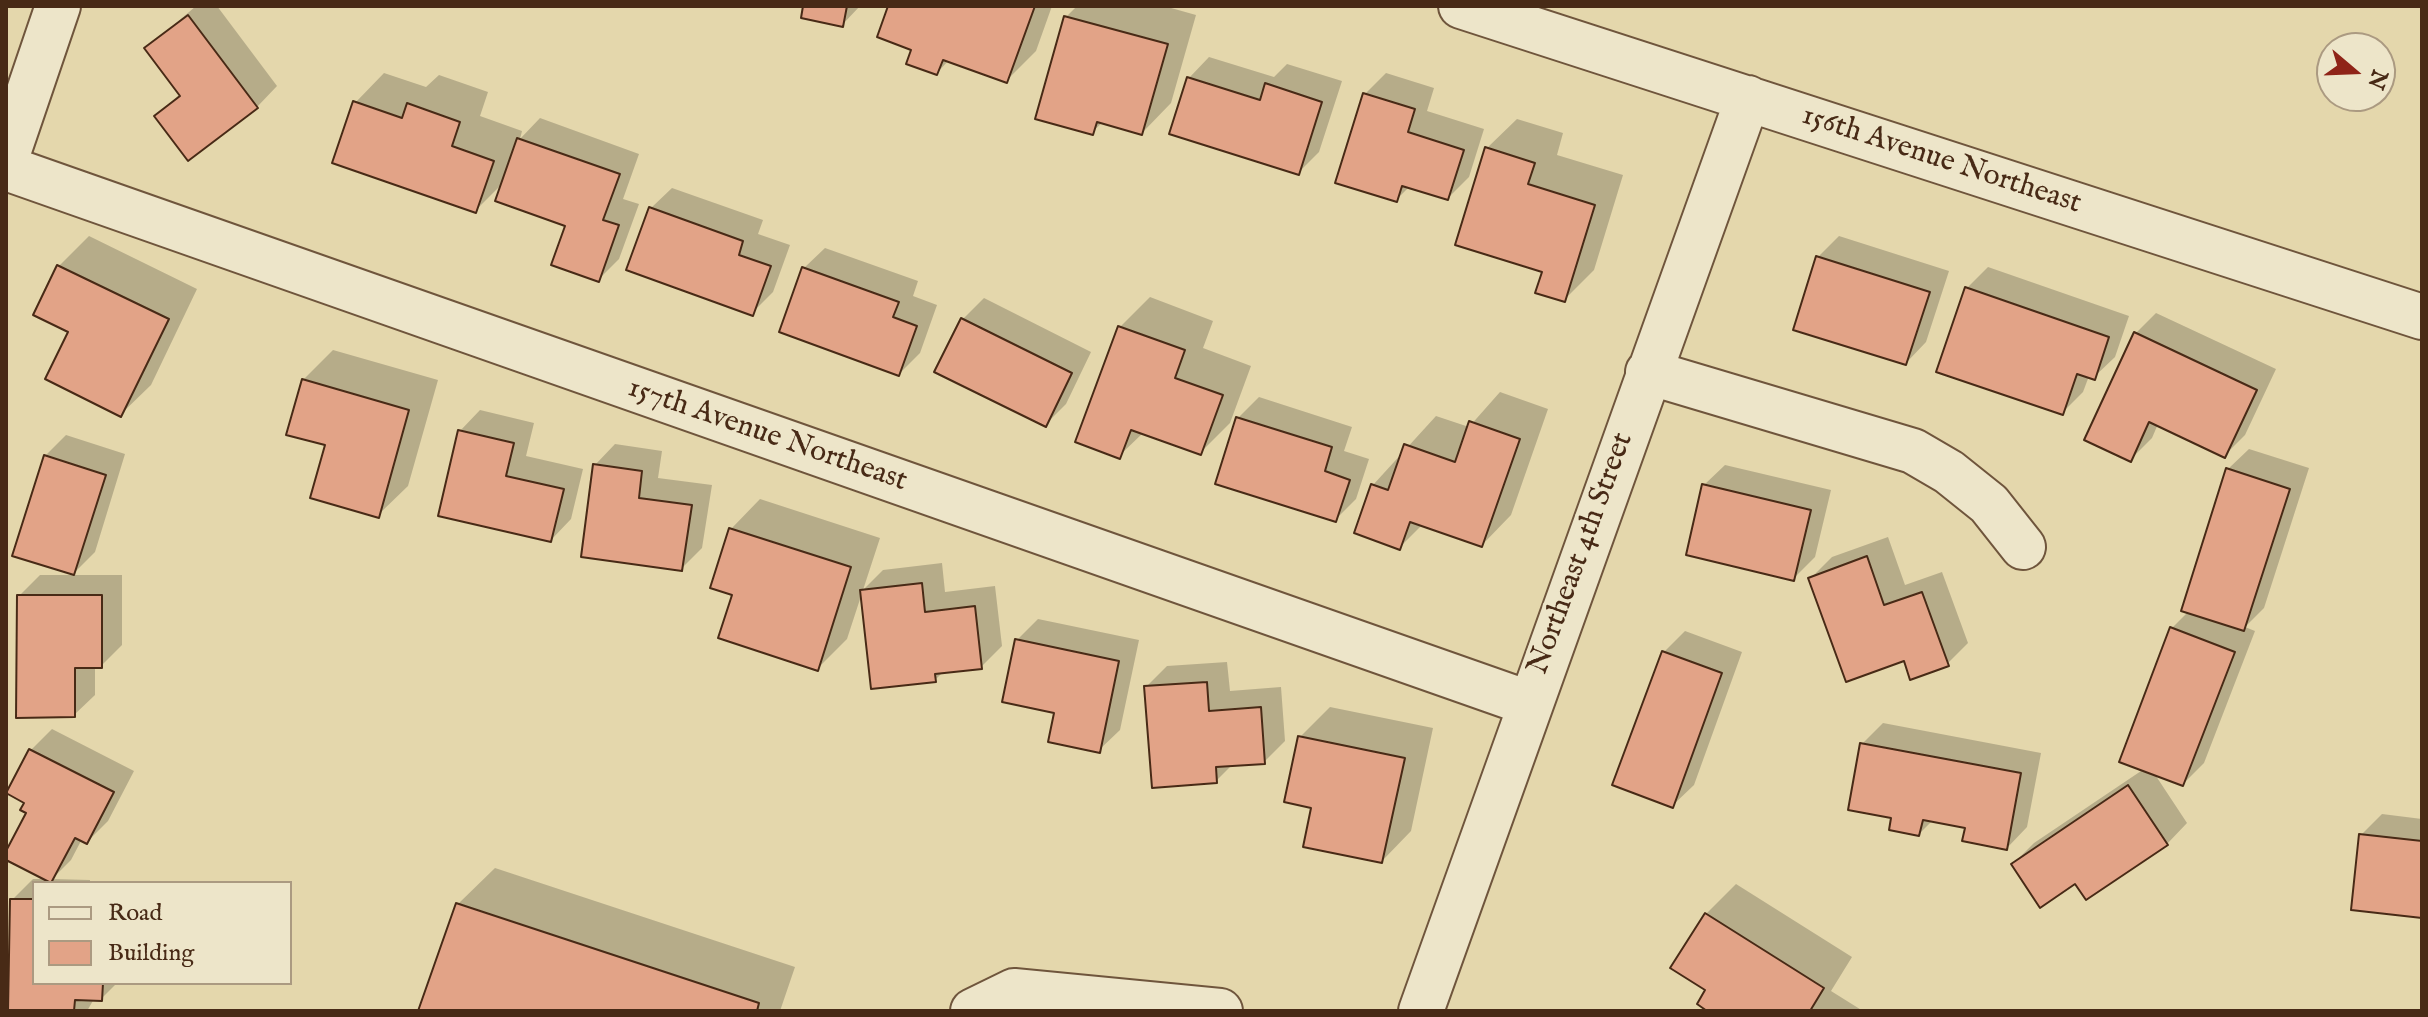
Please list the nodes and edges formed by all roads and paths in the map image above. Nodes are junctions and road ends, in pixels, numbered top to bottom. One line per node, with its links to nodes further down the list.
1 (58, 6): 4 (street)
2 (1461, 6): 3 (street, 156th Avenue Northeast)
3 (1748, 98): 6 (street, 156th Avenue Northeast); 7 (street, Northeast 4th Street)
4 (6, 159)
5 (6, 168): 9 (street, 157th Avenue Northeast)
6 (2422, 317)
7 (1648, 372): 8 (street); 9 (street, Northeast 4th Street)
8 (2023, 547)
9 (1528, 703): 12 (street, Northeast 4th Street)
10 (973, 1011): 11 (street)
11 (1220, 1011)
12 (1421, 1011)

